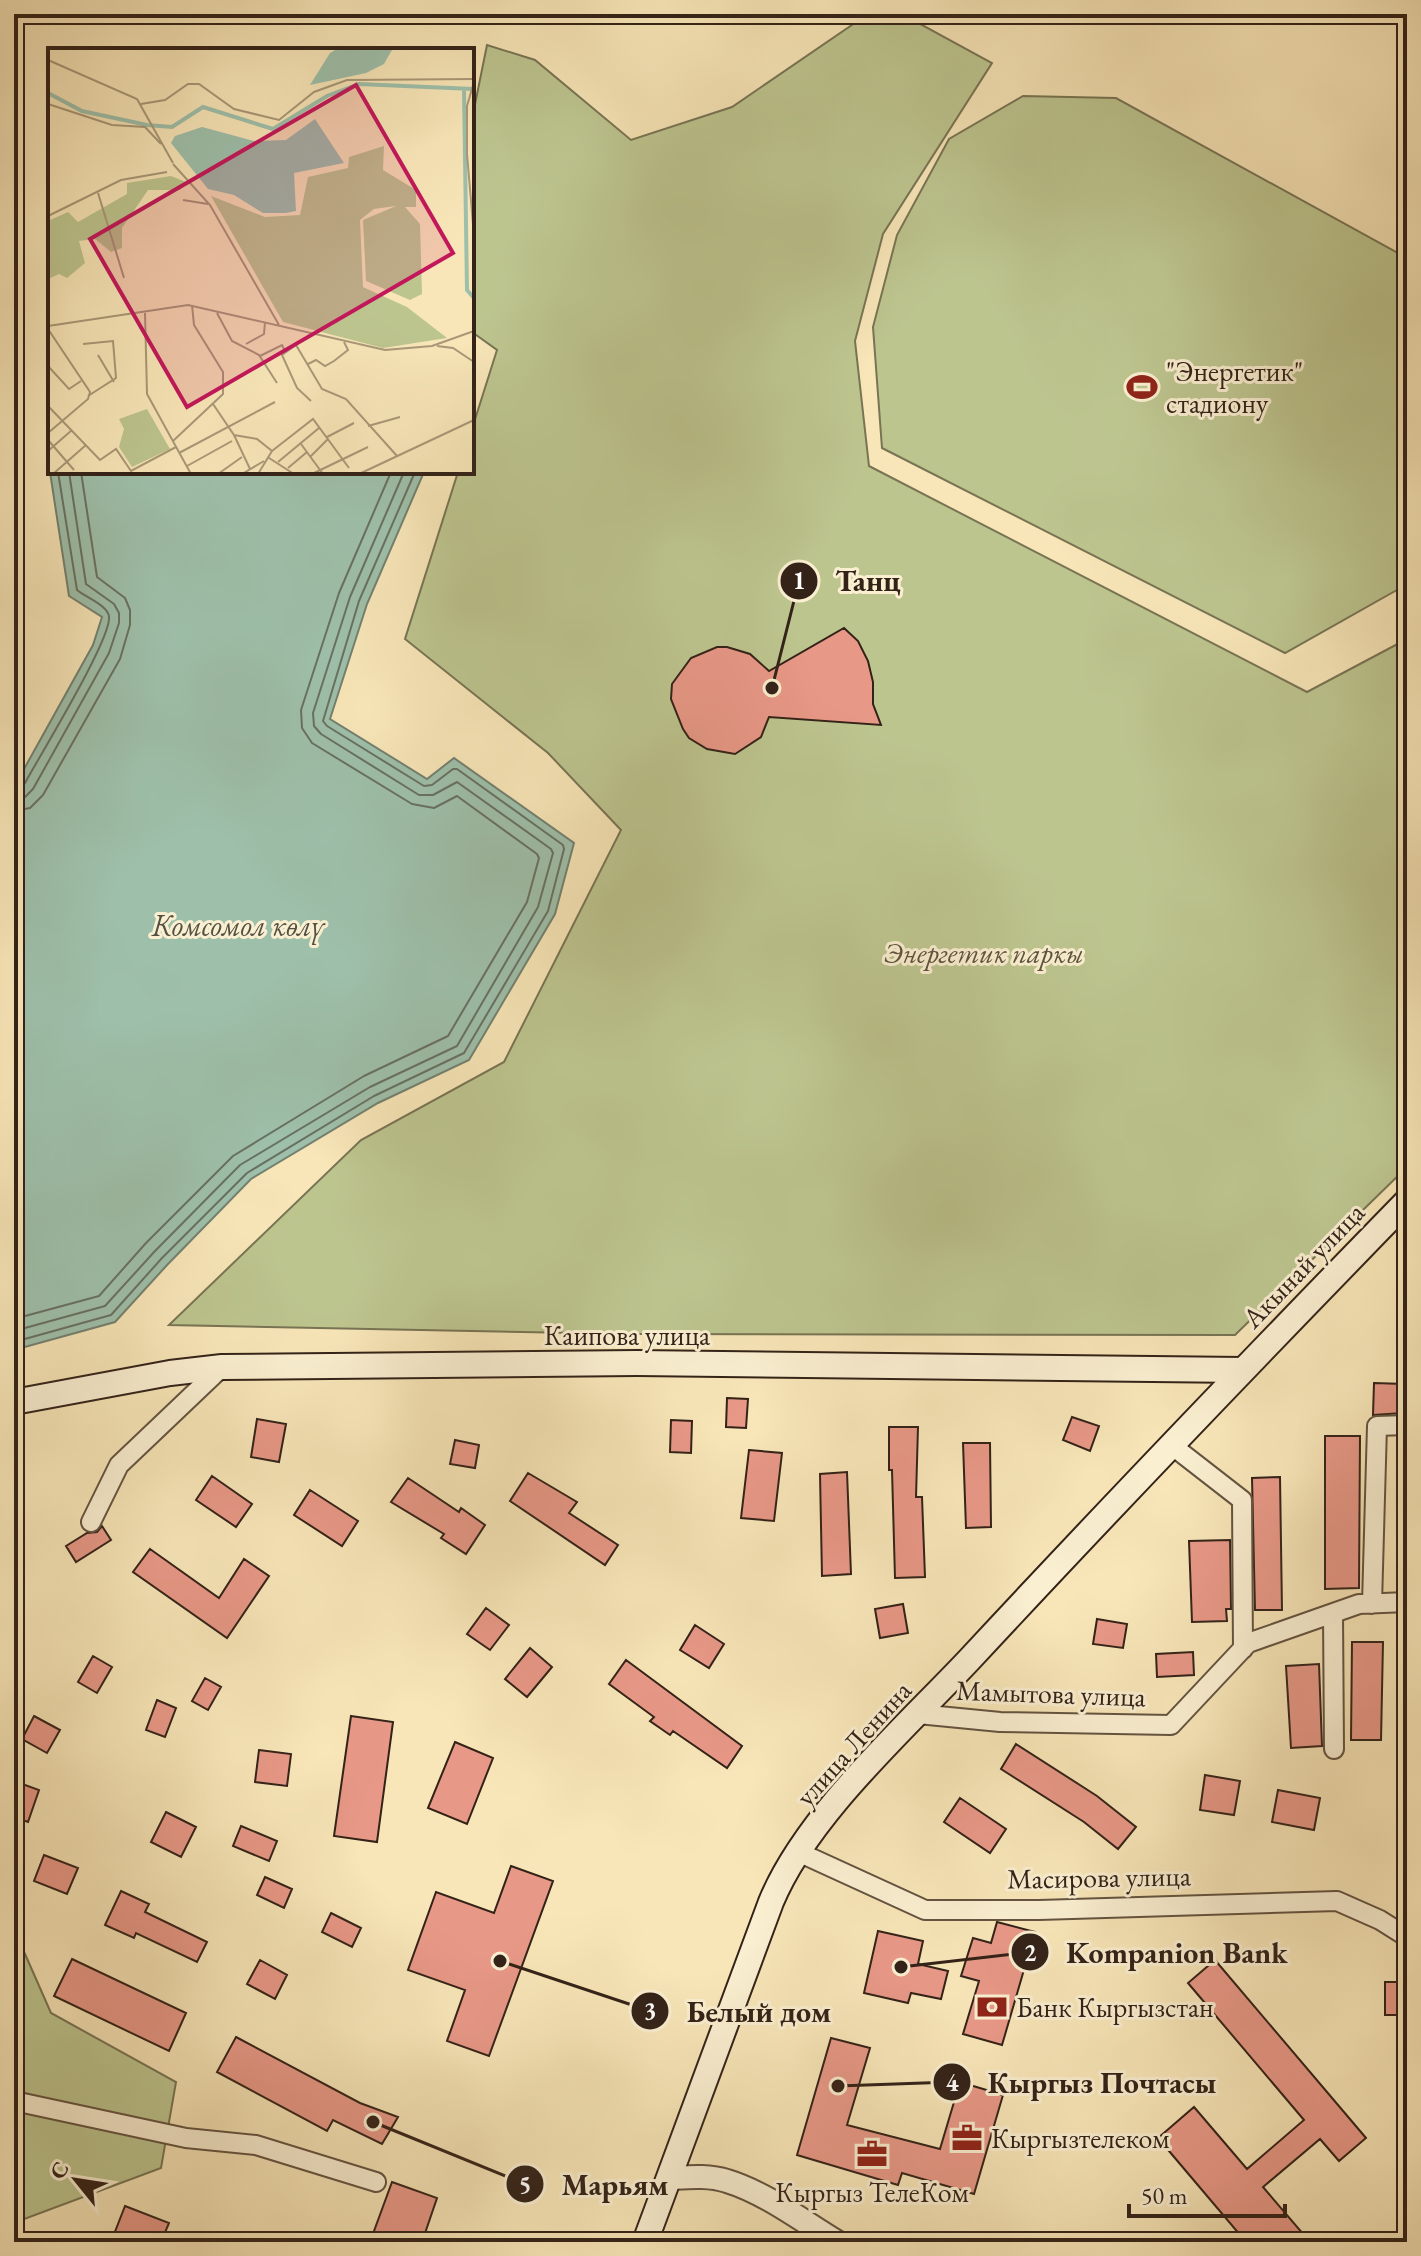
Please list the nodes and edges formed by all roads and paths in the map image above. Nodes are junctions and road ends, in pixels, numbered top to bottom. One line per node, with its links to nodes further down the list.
1 (1407, 1201): 3 (main road, Акынай улица)
2 (222, 1367): 3 (main road, Каипова улица); 4 (main road, Каипова улица); 7 (street)
3 (1243, 1370): 6 (main road, улица Ленина)
4 (14, 1402)
5 (1407, 1425): 9 (street)
6 (1170, 1444): 11 (street); 12 (main road, улица Ленина)
7 (91, 1522)
8 (1407, 1602): 9 (street, Мамытова улица)
9 (1372, 1604): 10 (street, Мамытова улица)
10 (1333, 1614): 11 (street, Мамытова улица); 13 (street)
11 (1243, 1649): 12 (street, Мамытова улица)
12 (918, 1714): 14 (main road, улица Ленина)
13 (1334, 1749)
14 (796, 1851): 15 (street, Масирова улица); 17 (main road, улица Ленина)
15 (1407, 1937)
16 (14, 2101): 18 (street)
17 (670, 2178): 19 (main road, улица Ленина); 20 (street)
18 (376, 2182)
19 (645, 2242)
20 (837, 2242)

